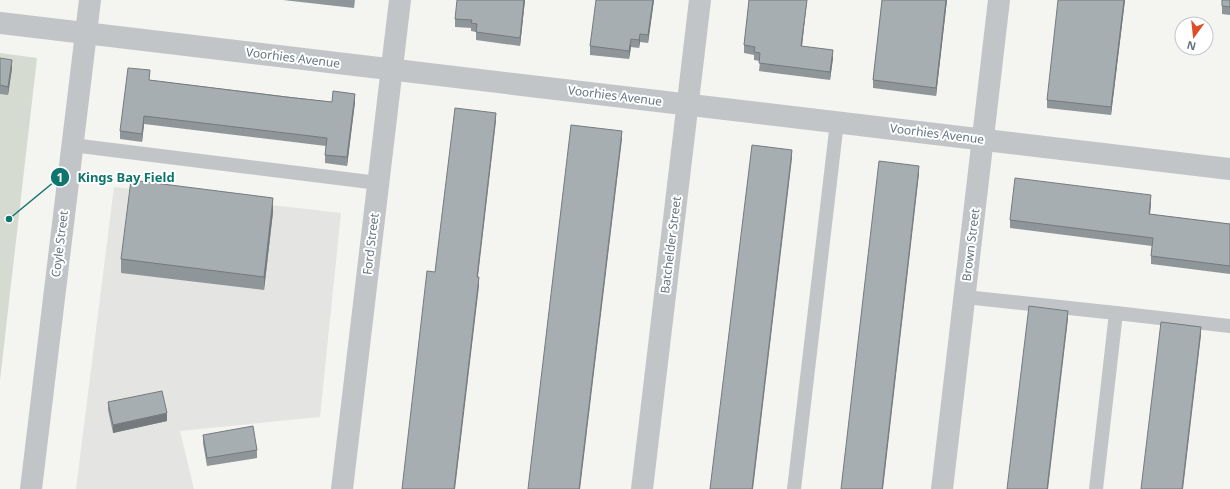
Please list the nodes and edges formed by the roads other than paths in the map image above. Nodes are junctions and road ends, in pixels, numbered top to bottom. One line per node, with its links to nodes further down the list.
1 (90, 0): 6 (street, Coyle Street)
2 (400, 0): 7 (street, Ford Street)
3 (700, 0): 8 (street, Batchelder Street)
4 (999, 0): 10 (street, Brown Street)
5 (0, 23): 6 (street, Voorhies Avenue)
6 (86, 33): 7 (street, Voorhies Avenue); 11 (street, Coyle Street)
7 (392, 69): 8 (street, Voorhies Avenue); 13 (street, Ford Street)
8 (688, 105): 9 (street, Voorhies Avenue); 19 (street, Batchelder Street)
9 (836, 122): 10 (street, Voorhies Avenue); 20 (lane)
10 (983, 140): 12 (street, Voorhies Avenue); 14 (street, Brown Street)
11 (72, 146): 13 (lane); 17 (street, Coyle Street)
12 (1230, 169)
13 (378, 183): 18 (street, Ford Street)
14 (965, 297): 15 (lane); 21 (street, Brown Street)
15 (1116, 313): 16 (lane); 22 (lane)
16 (1230, 326)
17 (32, 489)
18 (342, 489)
19 (642, 489)
20 (794, 489)
21 (942, 489)
22 (1096, 489)

